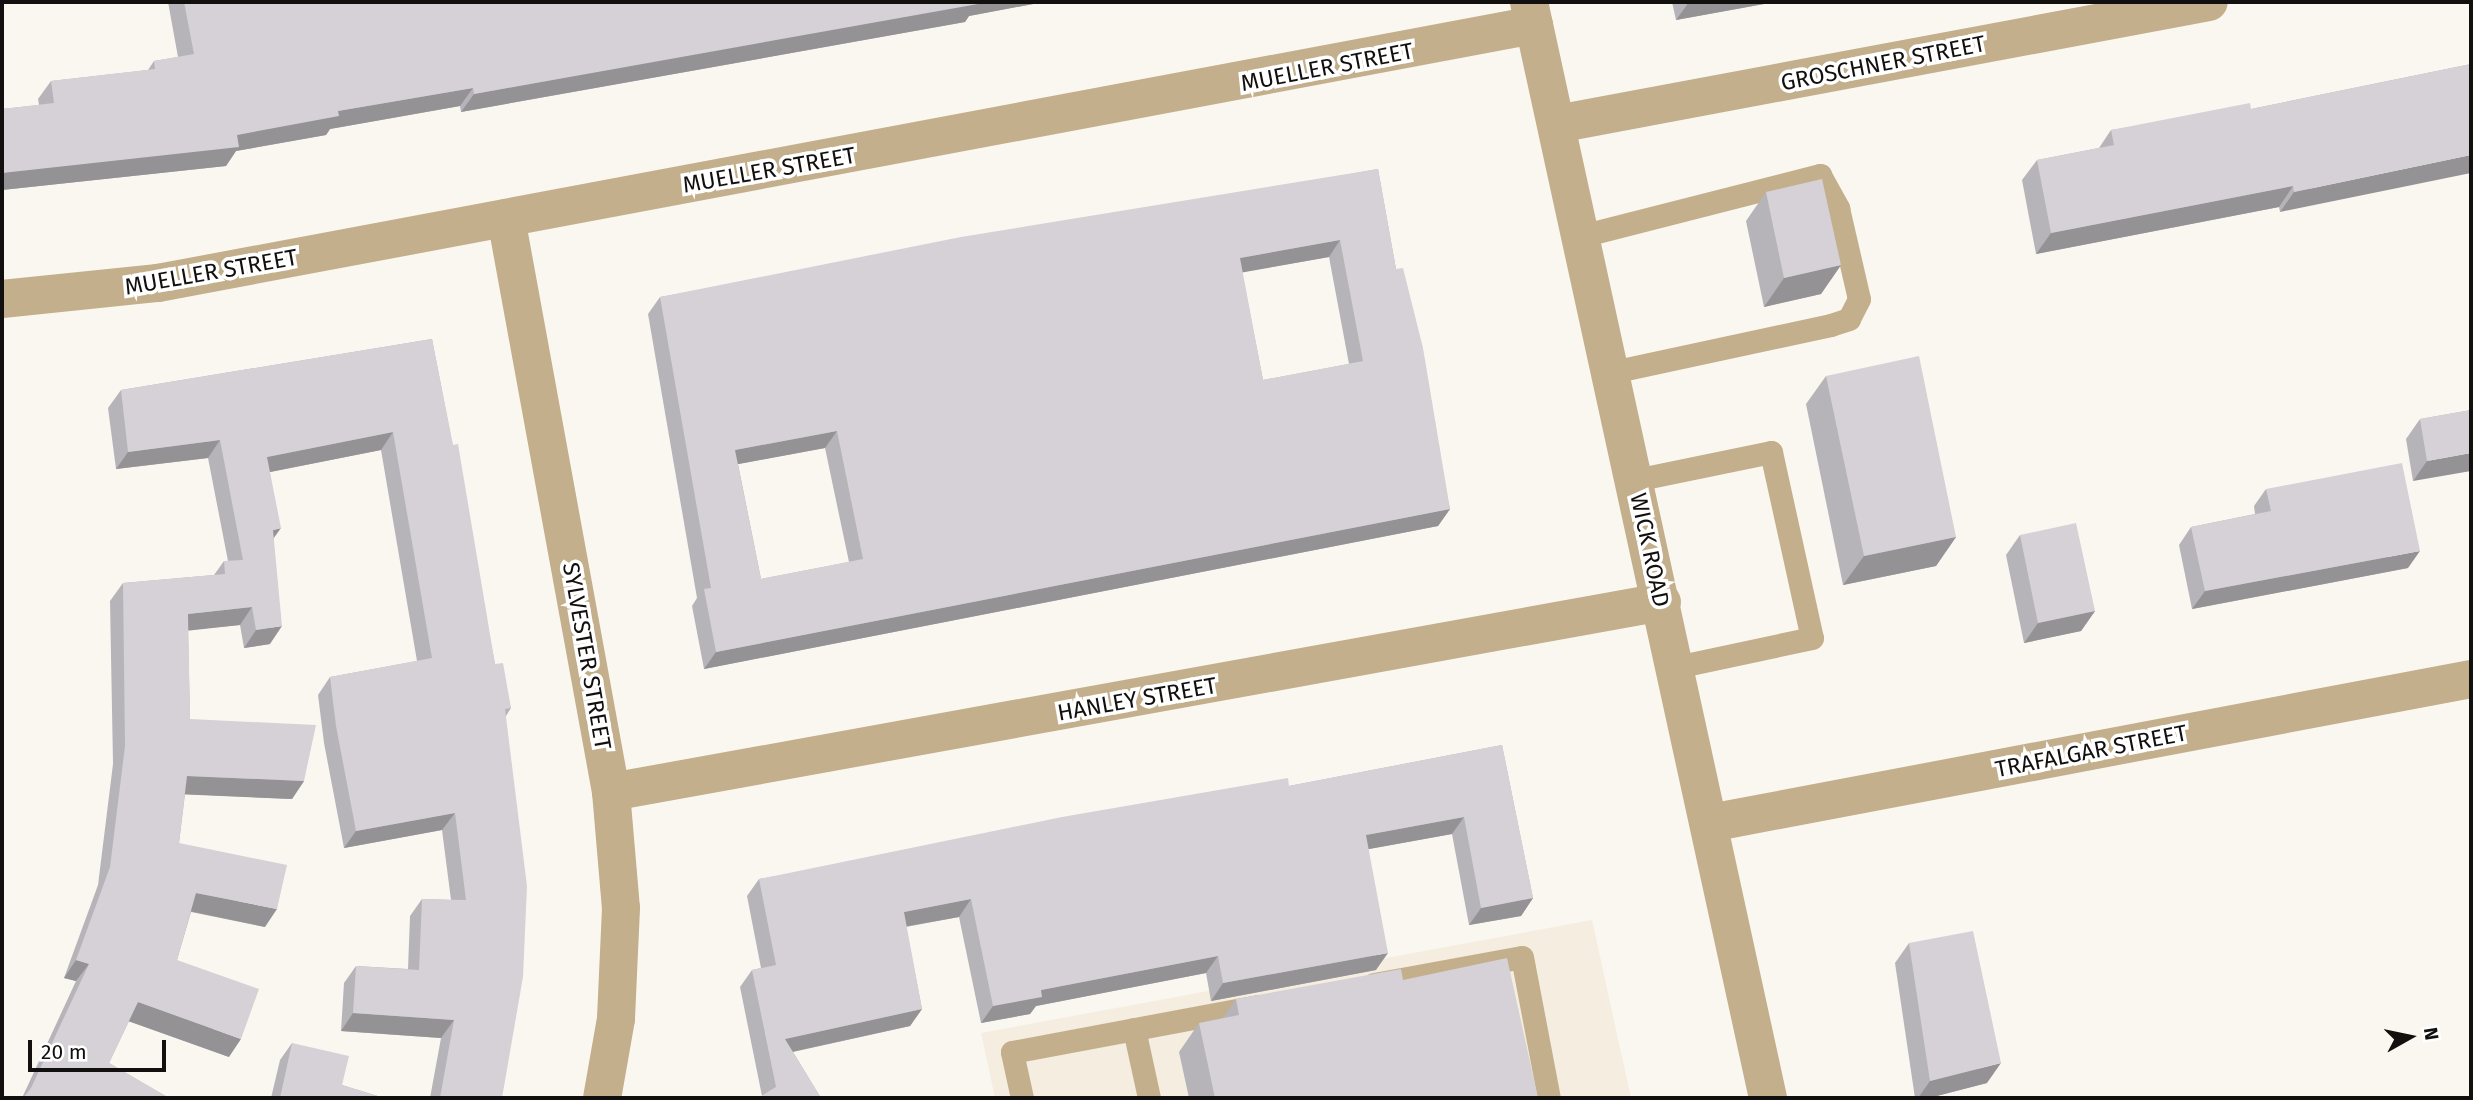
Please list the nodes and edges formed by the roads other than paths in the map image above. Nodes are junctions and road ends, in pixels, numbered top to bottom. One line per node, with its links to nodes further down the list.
1 (2209, 2): 3 (street, GROSCHNER STREET)
2 (1531, 13): 3 (street, WICK ROAD); 4 (street, MUELLER STREET)
3 (1556, 124): 5 (street, WICK ROAD)
4 (506, 218): 6 (street, MUELLER STREET); 12 (street, SYLVESTER STREET)
5 (1581, 236): 7 (street, WICK ROAD); 7 (lane)
6 (2, 299)
7 (1611, 372): 8 (street, WICK ROAD)
8 (1635, 480): 9 (street, WICK ROAD); 10 (lane)
9 (1662, 602): 10 (street, WICK ROAD); 12 (street, HANLEY STREET)
10 (1676, 667): 13 (street, WICK ROAD)
11 (2471, 679): 13 (street, TRAFALGAR STREET)
12 (611, 792): 17 (street, SYLVESTER STREET)
13 (1710, 823): 21 (street, WICK ROAD)
14 (1348, 989): 20 (lane)
15 (1281, 1002): 16 (lane)
16 (1134, 1029): 18 (lane); 19 (lane)
17 (602, 1098)
18 (1022, 1098)
19 (1149, 1098)
20 (1549, 1098)
21 (1768, 1098)

